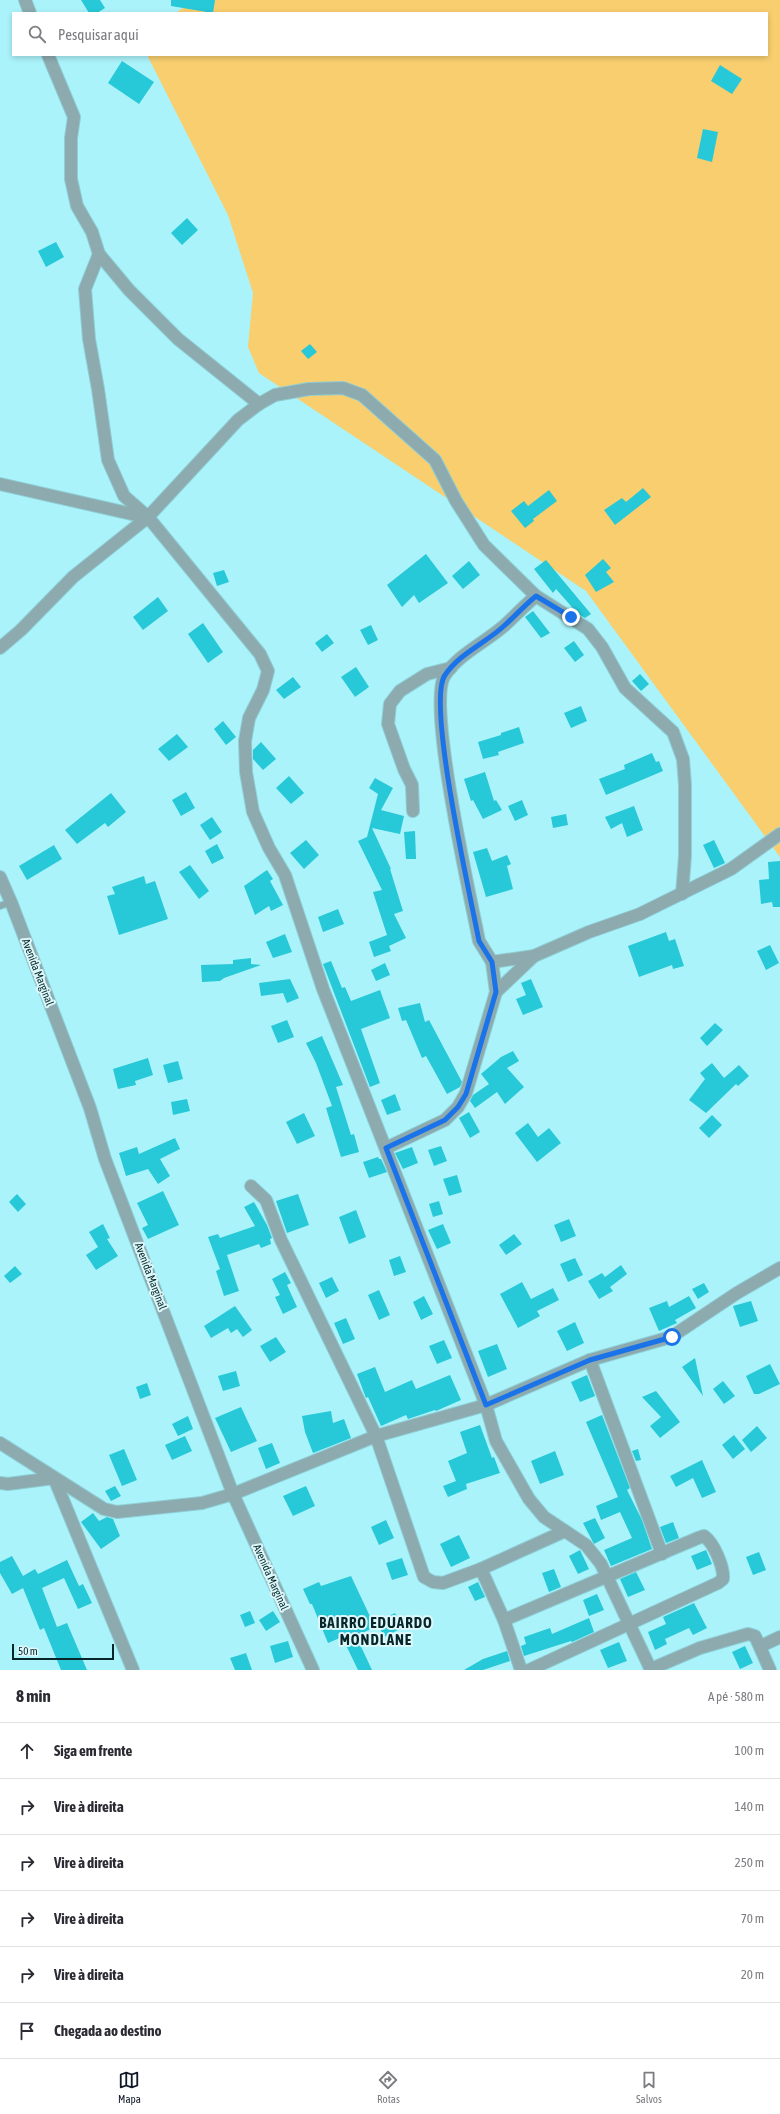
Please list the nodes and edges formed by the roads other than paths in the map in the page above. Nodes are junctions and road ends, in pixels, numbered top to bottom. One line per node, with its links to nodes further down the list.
1 (24, 0): 2 (street)
2 (30, 12)
3 (48, 56): 4 (street)
4 (99, 254): 5 (street); 7 (street)
5 (259, 404): 7 (street); 8 (street)
6 (0, 484): 7 (street)
7 (148, 517): 9 (street); 19 (street)
8 (536, 596): 10 (street); 14 (street)
9 (0, 648)
10 (451, 668): 11 (street); 17 (street)
11 (414, 811)
12 (779, 836): 14 (street)
13 (0, 877): 15 (street, Avenida Marginal)
14 (682, 894): 16 (street)
15 (6, 904): 28 (street, Avenida Marginal)
16 (534, 956): 17 (street); 18 (street)
17 (492, 962): 18 (street)
18 (496, 992): 19 (street)
19 (386, 1148): 23 (street)
20 (251, 1186): 24 (street)
21 (780, 1268): 22 (street)
22 (590, 1360): 23 (street); 30 (street)
23 (486, 1405): 24 (street); 29 (street)
24 (376, 1436): 28 (street); 31 (street)
25 (0, 1444): 26 (street)
26 (54, 1478): 27 (street); 28 (street); 37 (street)
27 (3, 1485)
28 (233, 1494): 38 (street, Avenida Marginal)
29 (565, 1531): 31 (street); 32 (street)
30 (662, 1554): 32 (street); 34 (street)
31 (482, 1569): 33 (street)
32 (607, 1576): 33 (street); 34 (street)
33 (504, 1620): 39 (street)
34 (630, 1623): 40 (street); 41 (street)
35 (780, 1637): 36 (street)
36 (761, 1646): 41 (street); 42 (street)
37 (133, 1670)
38 (313, 1670)
39 (521, 1670)
40 (529, 1670)
41 (651, 1670)
42 (770, 1670)

